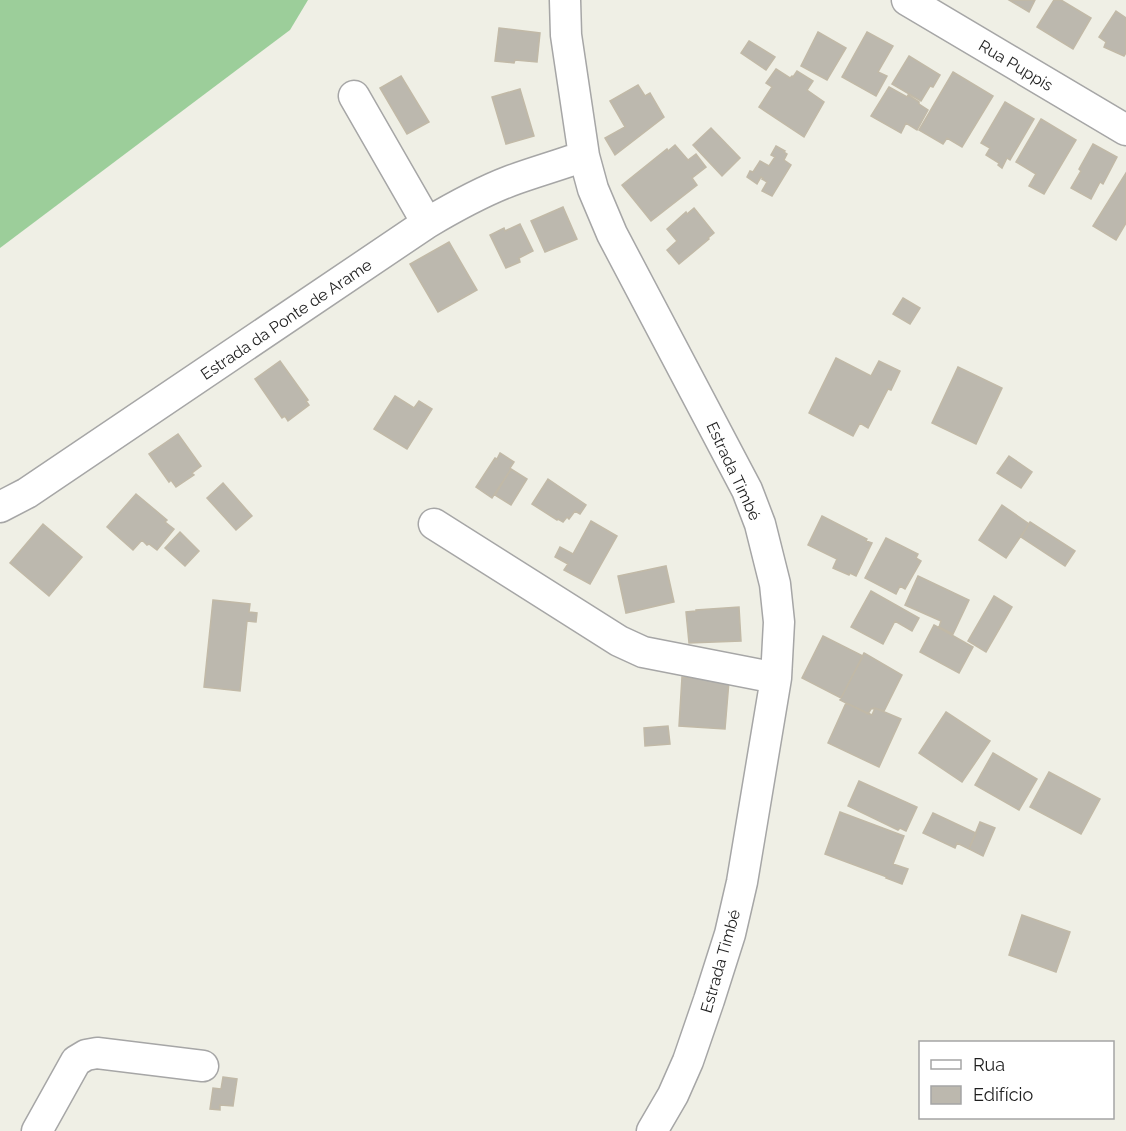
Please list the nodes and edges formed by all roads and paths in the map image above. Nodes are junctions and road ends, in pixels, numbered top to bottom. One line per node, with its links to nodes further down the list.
1 (565, 0): 5 (street, Estrada Timbé)
2 (907, 0): 4 (street, Rua Puppis)
3 (354, 96): 6 (street)
4 (1126, 130)
5 (584, 156): 6 (street, Estrada da Ponte de Arame); 9 (street, Estrada Timbé)
6 (428, 223): 7 (street, Estrada da Ponte de Arame)
7 (0, 507)
8 (435, 524): 9 (street)
9 (776, 678): 12 (street, Estrada Timbé)
10 (203, 1066): 11 (street)
11 (37, 1131)
12 (652, 1131)

